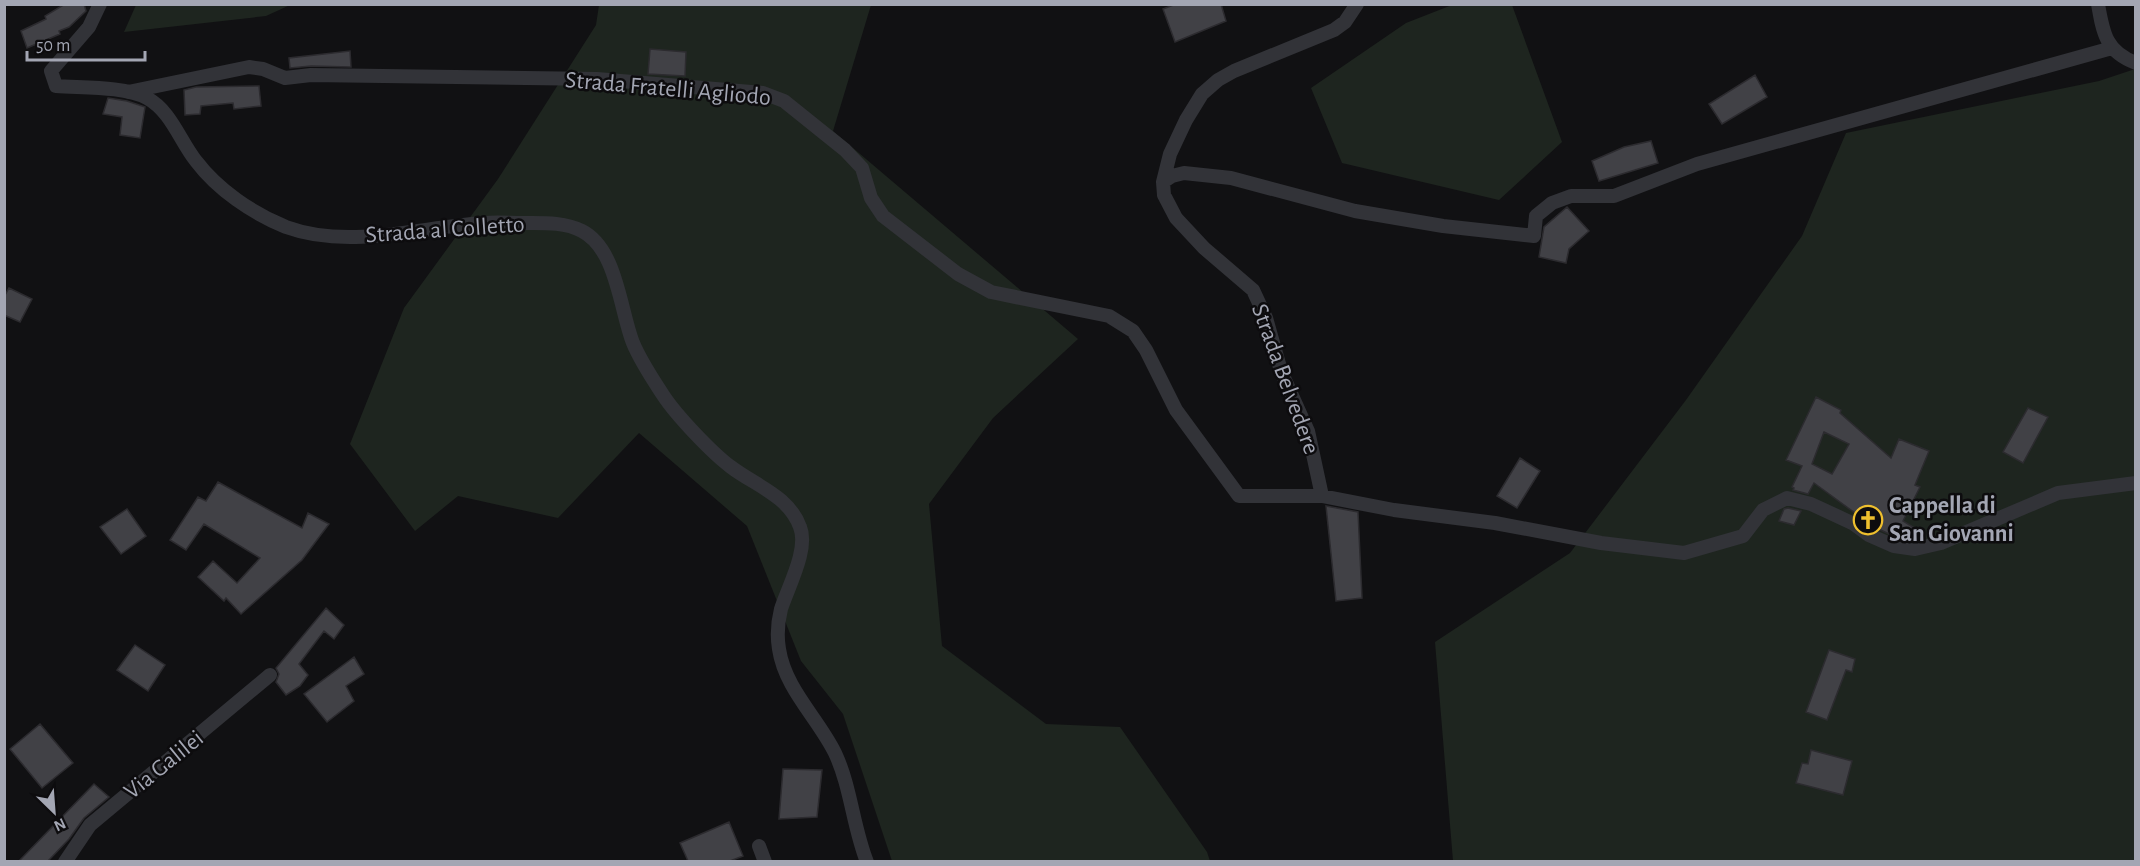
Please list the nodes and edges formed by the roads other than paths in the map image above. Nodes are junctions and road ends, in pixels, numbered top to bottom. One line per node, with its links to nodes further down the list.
1 (99, 4): 6 (street, Strada al Colletto)
2 (1356, 4): 7 (street)
3 (2098, 4): 4 (street)
4 (2112, 48): 5 (street); 7 (street)
5 (2136, 63)
6 (128, 92): 9 (street, Strada Fratelli Agliodo); 14 (street, Strada al Colletto)
7 (1163, 182): 9 (street, Strada Belvedere)
8 (2136, 483): 9 (street)
9 (1322, 496)
10 (270, 675): 12 (street, Via Galilei)
11 (759, 846): 13 (street)
12 (65, 861)
13 (765, 861)
14 (867, 861)

